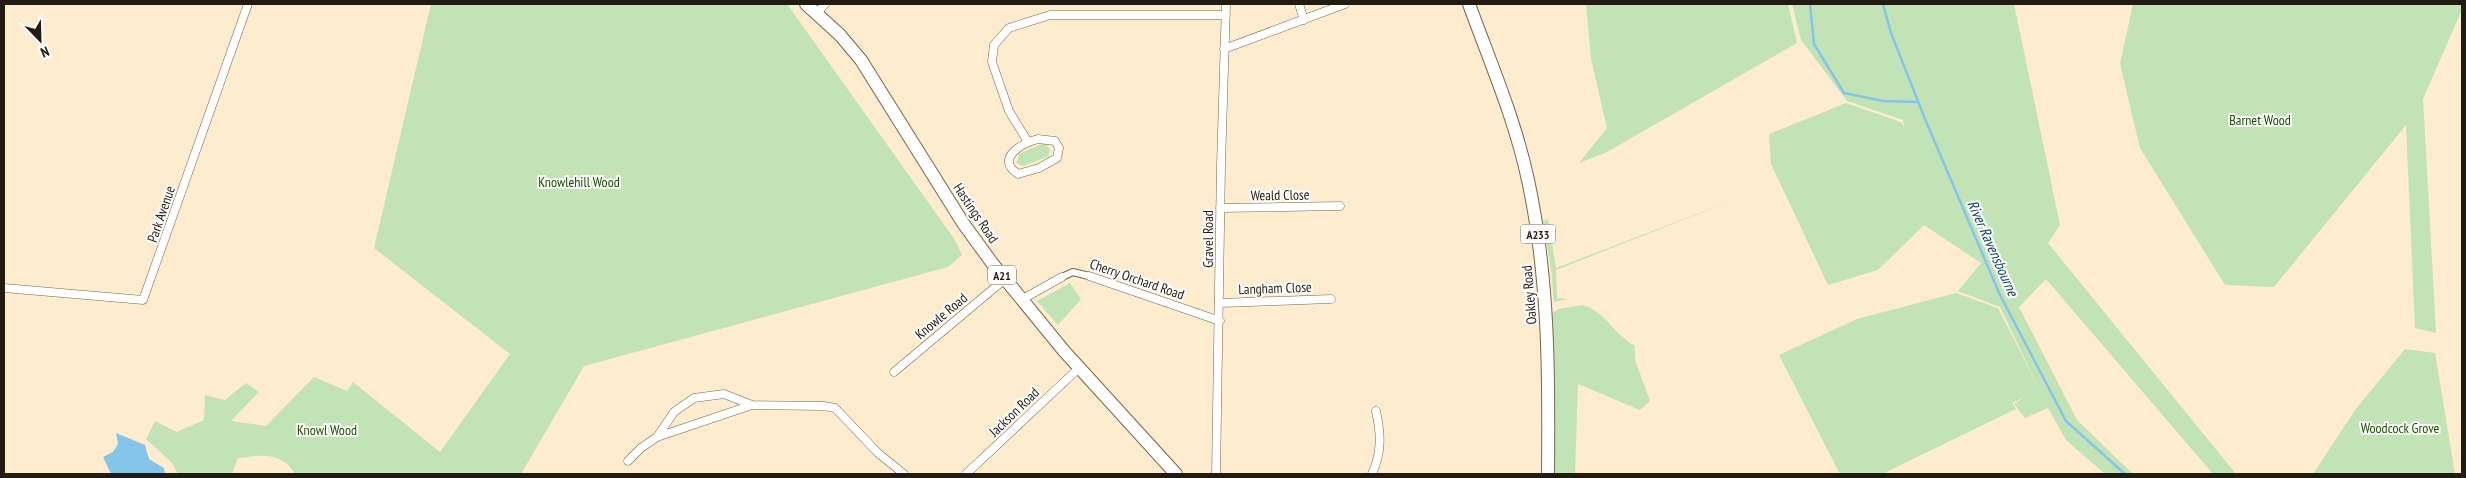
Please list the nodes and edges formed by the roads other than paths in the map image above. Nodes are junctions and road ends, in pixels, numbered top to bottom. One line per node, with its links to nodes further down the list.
1 (248, 4): 17 (street, Park Avenue)
2 (806, 4): 7 (main road, Hastings Road / A21)
3 (1226, 4): 8 (street, Gravel Road)
4 (1299, 4): 9 (street)
5 (1345, 4): 9 (street)
6 (1469, 4): 33 (main road, Oakley Road / A233)
7 (821, 8): 16 (main road, Hastings Road / A21)
8 (1226, 15): 10 (street, Gravel Road); 11 (street)
9 (1304, 20): 10 (street)
10 (1224, 49): 13 (street, Gravel Road)
11 (1028, 142): 11 (street)
12 (1340, 206): 13 (street, Weald Close)
13 (1220, 208): 20 (street, Gravel Road)
14 (1089, 276): 15 (street, Cherry Orchard Road); 21 (street, Cherry Orchard Road)
15 (1062, 277): 19 (street, Cherry Orchard Road)
16 (1005, 279): 19 (main road, Hastings Road / A21); 23 (street, Knowle Road)
17 (4, 288)
18 (1331, 298): 20 (street, Langham Close)
19 (1021, 300): 22 (main road, Hastings Road / A21)
20 (1220, 303): 21 (street, Gravel Road)
21 (1220, 321): 31 (street, Gravel Road)
22 (1079, 368): 29 (street, Jackson Road); 30 (main road, Hastings Road / A21)
23 (894, 372)
24 (752, 406): 26 (street); 26 (street); 28 (street)
25 (1376, 411): 32 (street)
26 (657, 437): 27 (street)
27 (628, 461)
28 (904, 474)
29 (966, 474)
30 (1176, 474)
31 (1216, 474)
32 (1372, 474)
33 (1548, 474)

